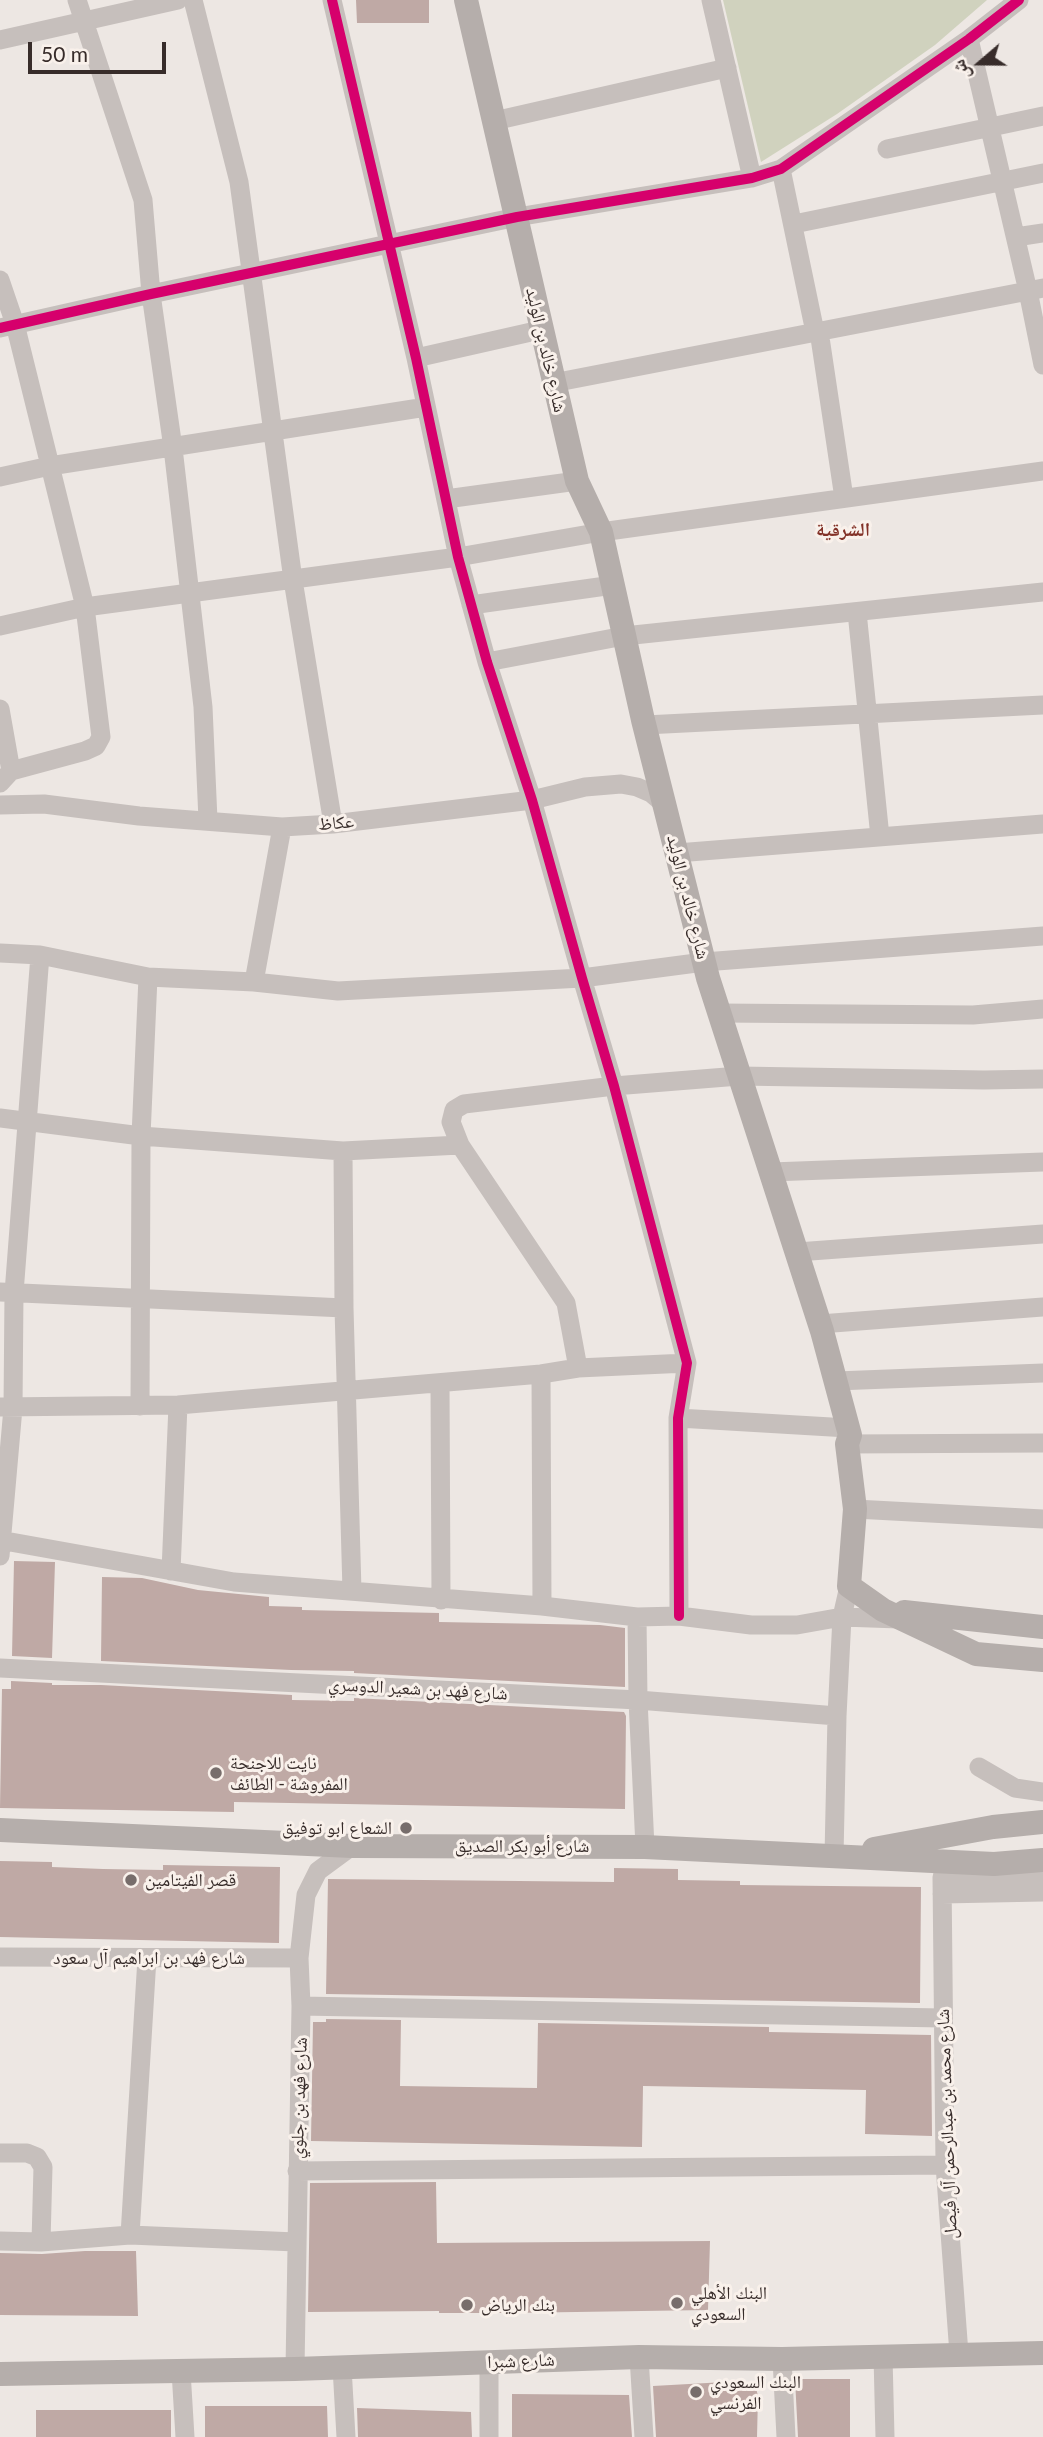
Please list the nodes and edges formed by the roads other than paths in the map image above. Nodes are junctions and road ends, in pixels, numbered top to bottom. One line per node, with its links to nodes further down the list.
1 (78, 0): 8 (street)
2 (178, 0): 8 (street)
3 (193, 0): 25 (street)
4 (332, 0): 24 (street)
5 (466, 0): 13 (main road, شارع خالد بن الوليد)
6 (711, 0): 11 (street)
7 (1019, 0): 9 (street)
8 (83, 21): 10 (street); 28 (street)
9 (969, 39): 14 (street); 16 (street)
10 (0, 40)
11 (727, 68): 13 (street); 18 (street)
12 (1043, 116): 14 (street)
13 (494, 121): 20 (main road, شارع خالد بن الوليد)
14 (990, 127): 15 (street); 19 (street)
15 (887, 149)
16 (781, 169): 18 (street); 21 (street)
17 (1043, 173): 19 (street)
18 (752, 178): 20 (street)
19 (1003, 181): 21 (street); 23 (street)
20 (517, 218): 24 (street); 30 (main road, شارع خالد بن الوليد)
21 (794, 224): 31 (street)
22 (1043, 233): 23 (street)
23 (1016, 237): 27 (street)
24 (389, 244): 25 (street); 32 (street)
25 (252, 273): 28 (street); 36 (street)
26 (0, 280): 29 (street)
27 (1036, 289): 31 (street); 33 (street)
28 (151, 293): 29 (street); 37 (street)
29 (8, 326): 38 (street)
30 (540, 330): 32 (street); 34 (main road, شارع خالد بن الوليد)
31 (817, 332): 34 (street); 42 (street)
32 (416, 358): 35 (street)
33 (1043, 365)
34 (553, 383): 41 (main road, شارع خالد بن الوليد)
35 (426, 407): 36 (street); 43 (street)
36 (273, 432): 37 (street); 46 (street)
37 (173, 448): 38 (street); 49 (street)
38 (50, 466): 40 (street); 51 (street)
39 (1043, 471): 42 (street)
40 (0, 477)
41 (577, 481): 43 (street); 44 (main road, شارع خالد بن الوليد)
42 (844, 498): 44 (street)
43 (446, 499): 45 (street)
44 (601, 532): 45 (street); 47 (main road, شارع خالد بن الوليد)
45 (458, 557): 46 (street); 50 (street)
46 (293, 580): 49 (street); 65 (street)
47 (613, 584): 50 (street); 54 (main road, شارع خالد بن الوليد)
48 (1043, 592): 52 (street)
49 (191, 594): 51 (street); 64 (street)
50 (471, 605): 55 (street)
51 (85, 607): 53 (street); 60 (street)
52 (857, 611): 54 (street); 58 (street)
53 (0, 626)
54 (624, 636): 55 (street); 59 (main road, شارع خالد بن الوليد)
55 (487, 662): 61 (street)
56 (1043, 705): 58 (street)
57 (0, 709): 60 (street)
58 (868, 714): 59 (street); 68 (street)
59 (645, 725): 62 (main road, شارع خالد بن الوليد)
60 (5, 777)
61 (532, 800): 62 (street, عكاظ); 65 (street, عكاظ); 75 (street)
62 (664, 804): 69 (main road, شارع خالد بن الوليد)
63 (0, 805): 64 (street, عكاظ)
64 (208, 820): 67 (street, عكاظ)
65 (333, 824): 67 (street, عكاظ)
66 (1043, 824): 68 (street)
67 (282, 827): 76 (street)
68 (880, 837): 69 (street)
69 (677, 853): 73 (main road, شارع خالد بن الوليد)
70 (1043, 936): 73 (street)
71 (0, 953): 72 (street)
72 (40, 955): 74 (street); 83 (street)
73 (704, 962): 75 (street); 78 (main road, شارع خالد بن الوليد)
74 (148, 977): 76 (street); 84 (street)
75 (582, 978): 76 (street); 81 (street)
76 (254, 982)
77 (1043, 1009): 78 (street)
78 (719, 1013): 79 (main road, شارع خالد بن الوليد)
79 (739, 1076): 80 (street); 81 (street); 88 (main road, شارع خالد بن الوليد)
80 (1043, 1079)
81 (614, 1086): 85 (street); 96 (street)
82 (0, 1118): 83 (street)
83 (27, 1122): 84 (street); 91 (street)
84 (141, 1136): 86 (street); 92 (street)
85 (460, 1146): 86 (street); 97 (street)
86 (343, 1152): 94 (street)
87 (1043, 1162): 88 (street)
88 (771, 1172): 90 (main road, شارع خالد بن الوليد)
89 (1043, 1234): 90 (street)
90 (797, 1252): 95 (main road, شارع خالد بن الوليد)
91 (7, 1293): 92 (street); 105 (street)
92 (139, 1300): 94 (street); 104 (street)
93 (1043, 1307): 95 (street)
94 (344, 1308): 102 (street)
95 (820, 1324): 100 (main road, شارع خالد بن الوليد)
96 (687, 1363): 97 (street); 106 (street)
97 (578, 1368): 99 (street)
98 (1043, 1373): 100 (street)
99 (541, 1374): 101 (street); 116 (street)
100 (835, 1381): 107 (main road, شارع خالد بن الوليد)
101 (440, 1383): 102 (street); 115 (street)
102 (346, 1391): 103 (street); 114 (street)
103 (178, 1405): 104 (street); 112 (street)
104 (140, 1406): 105 (street)
105 (6, 1408): 111 (street)
106 (678, 1418): 107 (street); 118 (street)
107 (847, 1436): 108 (street); 109 (main road, شارع خالد بن الوليد)
108 (1043, 1443)
109 (855, 1510): 110 (street); 113 (main road, شارع خالد بن الوليد)
110 (1043, 1519)
111 (1, 1546): 112 (street)
112 (171, 1571): 114 (street)
113 (849, 1586): 117 (main road); 120 (street)
114 (352, 1591): 115 (street)
115 (441, 1600): 116 (street)
116 (542, 1606): 119 (street)
117 (893, 1615): 120 (street); 121 (main road); 122 (main road)
118 (679, 1616): 119 (street); 120 (street)
119 (637, 1617): 124 (street)
120 (842, 1617): 125 (street)
121 (1043, 1627)
122 (1043, 1660)
123 (0, 1668): 124 (street, شارع فهد بن شعير الدوسري)
124 (638, 1700): 125 (street, شارع فهد بن شعير الدوسري); 131 (street)
125 (836, 1716): 132 (street)
126 (979, 1767): 127 (street)
127 (1043, 1792)
128 (1043, 1822): 132 (main road)
129 (0, 1830): 130 (main road, شارع أبو بكر الصديق)
130 (352, 1846): 131 (main road, شارع أبو بكر الصديق); 139 (street, شارع فهد بن جلوي)
131 (645, 1847): 132 (main road, شارع أبو بكر الصديق)
132 (834, 1856): 133 (main road, شارع أبو بكر الصديق)
133 (1043, 1860)
134 (1043, 1877): 136 (street)
135 (1043, 1892): 136 (street)
136 (942, 1894): 141 (street, شارع محمد بن عبدالرحمن آل فيصل)
137 (0, 1957): 138 (street, شارع فهد بن ابراهيم آل سعود)
138 (147, 1958): 139 (street, شارع فهد بن ابراهيم آل سعود); 145 (street)
139 (299, 1958): 140 (street, شارع فهد بن جلوي)
140 (301, 2006): 141 (street); 144 (street, شارع فهد بن جلوي)
141 (942, 2018): 143 (street, شارع محمد بن عبدالرحمن آل فيصل)
142 (0, 2153): 147 (street)
143 (945, 2165): 144 (street); 150 (street, شارع محمد بن عبدالرحمن آل فيصل)
144 (297, 2171): 148 (street, شارع فهد بن جلوي)
145 (130, 2235): 147 (street); 148 (street)
146 (0, 2241): 147 (street)
147 (41, 2242)
148 (296, 2242): 156 (street, شارع فهد بن جلوي)
149 (1043, 2353): 150 (main road, شارع شبرا)
150 (959, 2354): 151 (main road, شارع شبرا)
151 (883, 2356): 153 (main road, شارع شبرا); 164 (street)
152 (639, 2357): 153 (main road, شارع شبرا); 154 (main road, شارع شبرا); 162 (street)
153 (782, 2359): 163 (street)
154 (489, 2362): 155 (main road, شارع شبرا); 161 (street)
155 (342, 2367): 156 (main road, شارع شبرا); 160 (street)
156 (295, 2369): 157 (main road, شارع شبرا)
157 (181, 2371): 158 (main road, شارع شبرا); 159 (street)
158 (0, 2374)
159 (185, 2437)
160 (346, 2437)
161 (489, 2437)
162 (644, 2437)
163 (786, 2437)
164 (885, 2437)

